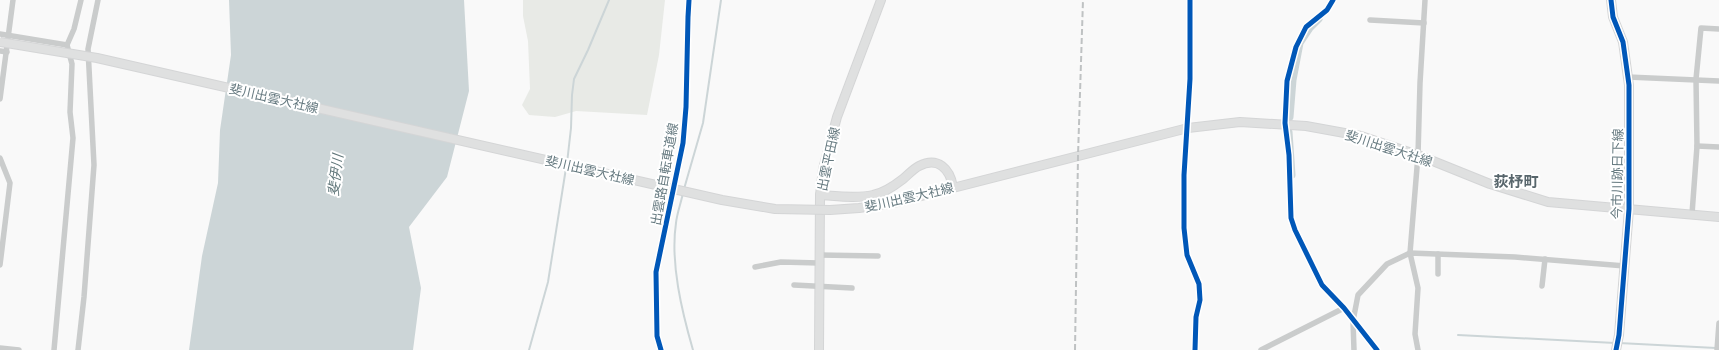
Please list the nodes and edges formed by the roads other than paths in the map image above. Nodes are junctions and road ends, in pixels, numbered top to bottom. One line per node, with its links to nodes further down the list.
1 (13, 0): 13 (street)
2 (82, 0): 15 (street)
3 (98, 0): 52 (street)
4 (881, 0): 29 (main road, 出雲平田線)
5 (1190, 0): 23 (street)
6 (1332, 0): 22 (street)
7 (1425, 0): 10 (street)
8 (1611, 0): 18 (main road, 今市川跡日下線)
9 (1370, 20): 10 (street)
10 (1424, 22): 26 (street)
11 (1719, 29): 19 (street)
12 (0, 34): 13 (street)
13 (9, 36): 15 (street); 17 (street)
14 (0, 42): 28 (main road, 斐川出雲大社線, bridge)
15 (66, 45): 51 (street)
16 (0, 51): 17 (street)
17 (7, 52): 21 (street)
18 (1628, 77): 19 (street); 30 (main road, 今市川跡日下線)
19 (1696, 79): 20 (street); 24 (street)
20 (1719, 81)
21 (0, 99)
22 (1285, 123): 23 (main road, 斐川出雲大社線); 26 (main road, 斐川出雲大社線); 46 (street)
23 (1188, 128): 28 (main road, 斐川出雲大社線); 54 (street)
24 (1697, 146): 25 (street); 31 (street)
25 (1719, 147)
26 (1418, 155): 30 (main road, 斐川出雲大社線); 33 (street)
27 (0, 158): 38 (street)
28 (953, 187): 29 (main road)
29 (820, 195): 36 (main road, 出雲平田線)
30 (1629, 209): 31 (main road, 斐川出雲大社線); 39 (main road, 今市川跡日下線)
31 (1692, 214): 32 (main road, 斐川出雲大社線)
32 (1719, 217)
33 (1410, 252): 34 (street); 47 (street); 58 (street)
34 (1438, 254): 37 (street); 41 (street)
35 (878, 256): 36 (street)
36 (819, 259): 40 (street); 44 (main road, 出雲平田線)
37 (1545, 259): 39 (street); 43 (street)
38 (0, 265)
39 (1624, 266): 59 (main road, 今市川跡日下線)
40 (755, 267)
41 (1438, 274)
42 (794, 285): 44 (street)
43 (1542, 286)
44 (819, 287): 45 (street); 53 (main road, 出雲平田線)
45 (852, 288)
46 (1344, 308): 47 (street); 55 (street)
47 (1353, 321): 56 (street); 57 (street)
48 (1719, 323): 60 (street)
49 (0, 348): 50 (street)
50 (19, 350)
51 (54, 350)
52 (78, 350)
53 (819, 350)
54 (1195, 350)
55 (1262, 350)
56 (1354, 350)
57 (1376, 350)
58 (1418, 350)
59 (1616, 350)
60 (1717, 350)

